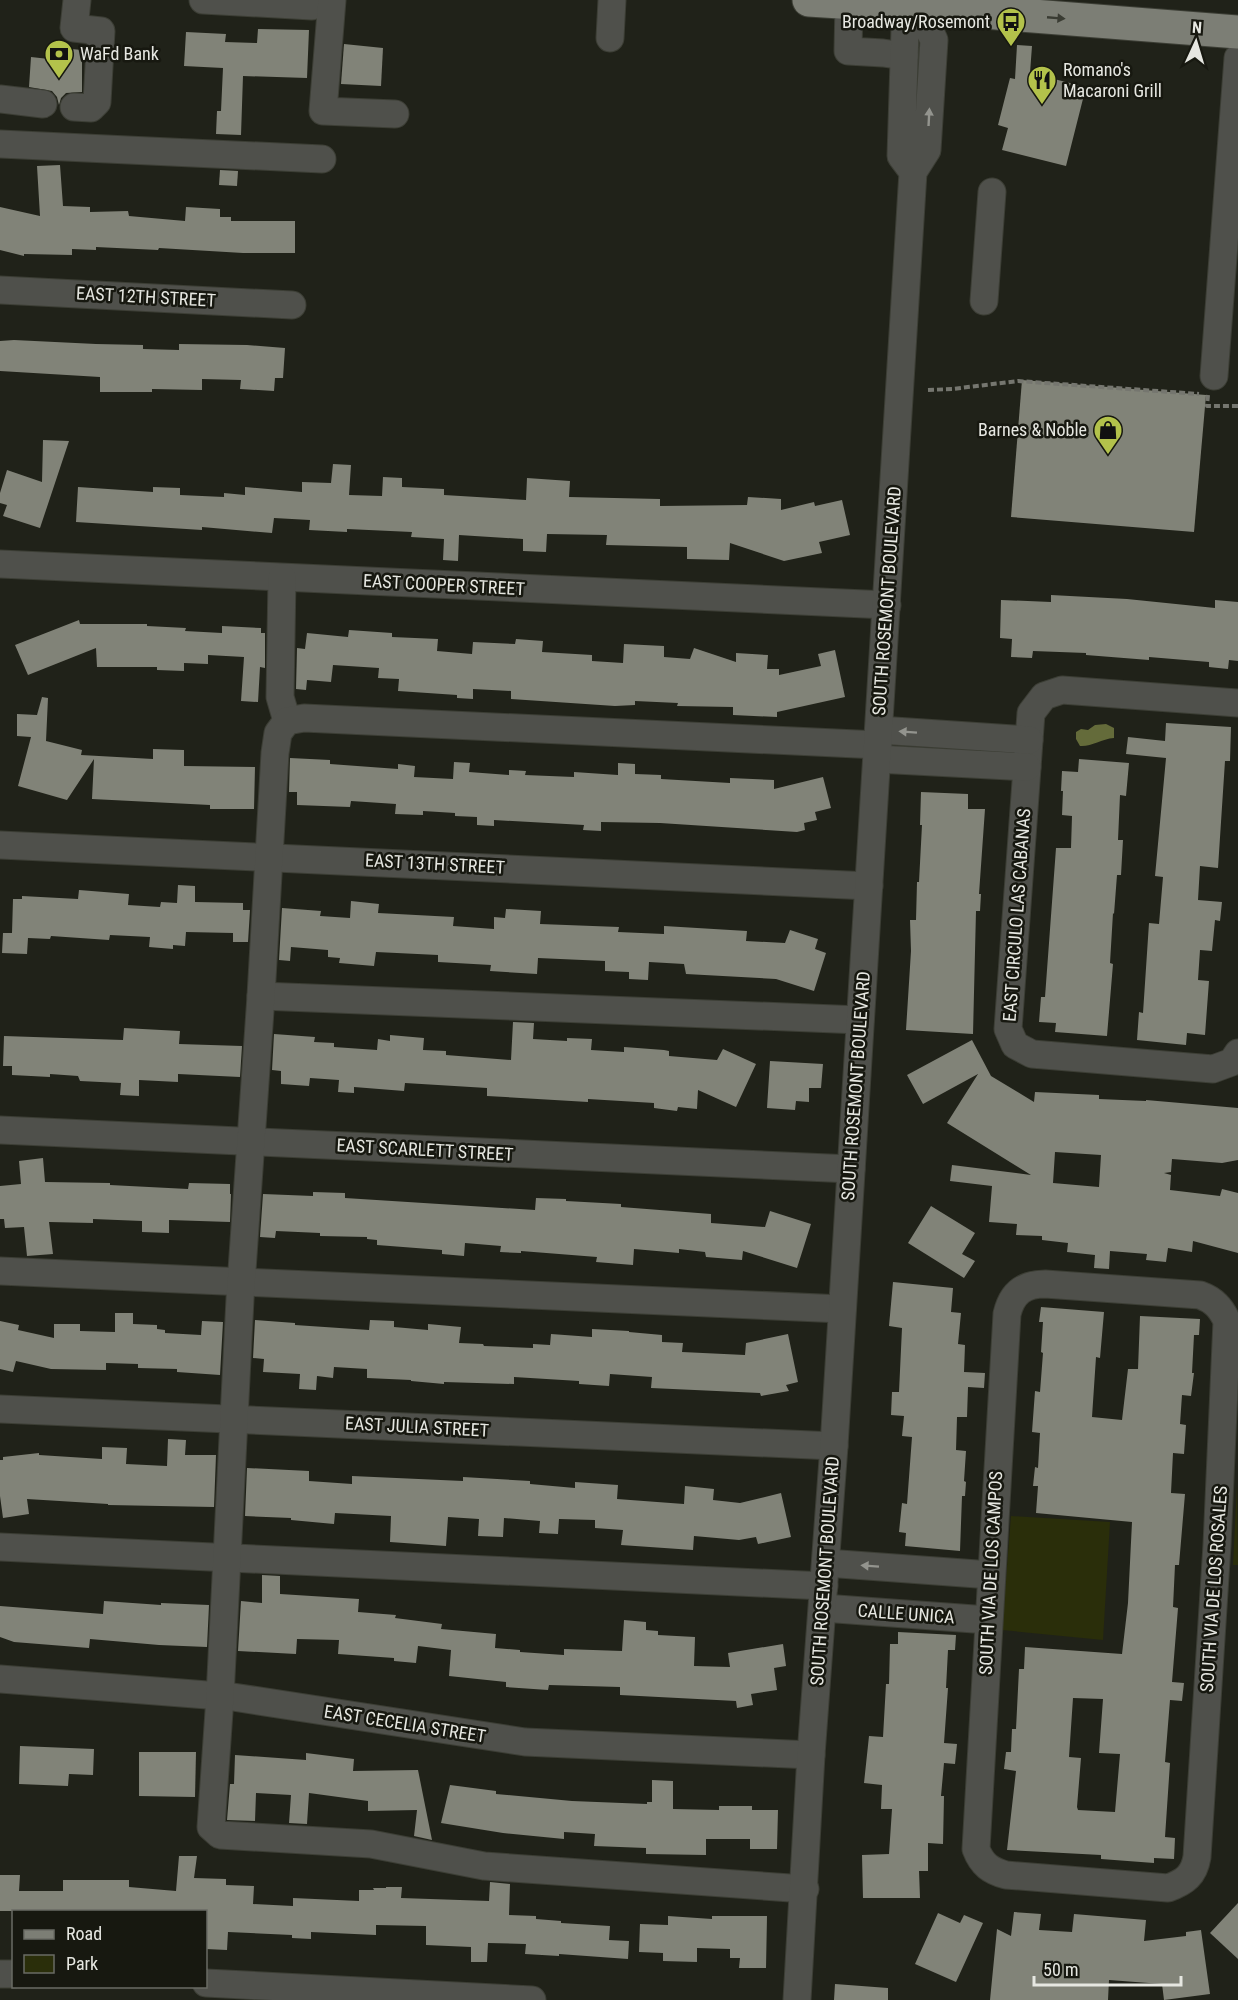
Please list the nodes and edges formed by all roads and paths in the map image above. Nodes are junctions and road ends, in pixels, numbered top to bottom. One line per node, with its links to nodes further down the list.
1 (77, 0): 14 (street)
2 (203, 0): 6 (street)
3 (612, 0): 9 (street)
4 (810, 0): 5 (main road)
5 (849, 2): 7 (main road); 10 (street)
6 (322, 3): 15 (street)
7 (918, 3): 8 (main road, one-way to 8); 10 (street, SOUTH ROSEMONT BOULEVARD); 18 (street, SOUTH ROSEMONT BOULEVARD, one-way to 7)
8 (1238, 32)
9 (610, 38)
10 (904, 56): 18 (street, SOUTH ROSEMONT BOULEVARD)
11 (1238, 57): 23 (street)
12 (1, 99): 13 (street)
13 (43, 105)
14 (74, 107)
15 (395, 114)
16 (0, 144): 17 (street)
17 (322, 159)
18 (913, 172): 28 (street, SOUTH ROSEMONT BOULEVARD)
19 (992, 192): 21 (street)
20 (0, 290): 22 (street, EAST 12TH STREET)
21 (984, 301)
22 (292, 304)
23 (1214, 376)
24 (928, 390): 25 (path)
25 (1238, 406)
26 (0, 564): 27 (street, EAST COOPER STREET)
27 (282, 578): 28 (street, EAST COOPER STREET); 30 (street)
28 (887, 605): 33 (street, SOUTH ROSEMONT BOULEVARD)
29 (1238, 703): 32 (street, EAST CIRCULO LAS CABANAS)
30 (286, 721): 33 (street); 37 (street)
31 (954, 735): 32 (street); 33 (street, one-way to 33); 34 (street)
32 (1029, 740): 35 (street, EAST CIRCULO LAS CABANAS)
33 (878, 745): 34 (street); 38 (street, SOUTH ROSEMONT BOULEVARD)
34 (953, 763): 35 (street)
35 (1027, 767): 41 (street, EAST CIRCULO LAS CABANAS)
36 (0, 845): 37 (street, EAST 13TH STREET)
37 (269, 857): 38 (street, EAST 13TH STREET); 39 (street)
38 (869, 886): 40 (street, SOUTH ROSEMONT BOULEVARD)
39 (261, 996): 40 (street); 43 (street)
40 (860, 1020): 44 (street, SOUTH ROSEMONT BOULEVARD)
41 (1238, 1053)
42 (0, 1130): 43 (street, EAST SCARLETT STREET)
43 (251, 1142): 44 (street, EAST SCARLETT STREET); 46 (street)
44 (851, 1169): 48 (street, SOUTH ROSEMONT BOULEVARD)
45 (0, 1271): 46 (street)
46 (242, 1281): 48 (street); 50 (street)
47 (1227, 1300): 55 (street, SOUTH VIA DE LOS CAMPOS); 62 (street, SOUTH VIA DE LOS ROSALES)
48 (842, 1309): 51 (street, SOUTH ROSEMONT BOULEVARD)
49 (0, 1409): 50 (street, EAST JULIA STREET)
50 (235, 1419): 51 (street, EAST JULIA STREET); 53 (street)
51 (834, 1446): 56 (street, SOUTH ROSEMONT BOULEVARD)
52 (0, 1547): 53 (street)
53 (228, 1557): 56 (street); 60 (street)
54 (907, 1569): 55 (street); 56 (street, one-way to 56); 57 (street)
55 (991, 1575): 58 (street, SOUTH VIA DE LOS CAMPOS)
56 (824, 1586): 57 (street, CALLE UNICA); 61 (street, SOUTH ROSEMONT BOULEVARD)
57 (905, 1614): 58 (street, CALLE UNICA)
58 (988, 1620): 62 (street, SOUTH VIA DE LOS CAMPOS)
59 (0, 1679): 60 (street, EAST CECELIA STREET)
60 (220, 1697): 61 (street, EAST CECELIA STREET); 63 (street)
61 (811, 1755): 63 (street, SOUTH ROSEMONT BOULEVARD)
62 (975, 1867)
63 (805, 1889): 69 (street, SOUTH ROSEMONT BOULEVARD)
64 (207, 1983): 65 (street)
65 (275, 1993): 66 (street)
66 (330, 1995): 67 (street)
67 (422, 1998): 68 (street)
68 (532, 2000)
69 (797, 2000)

